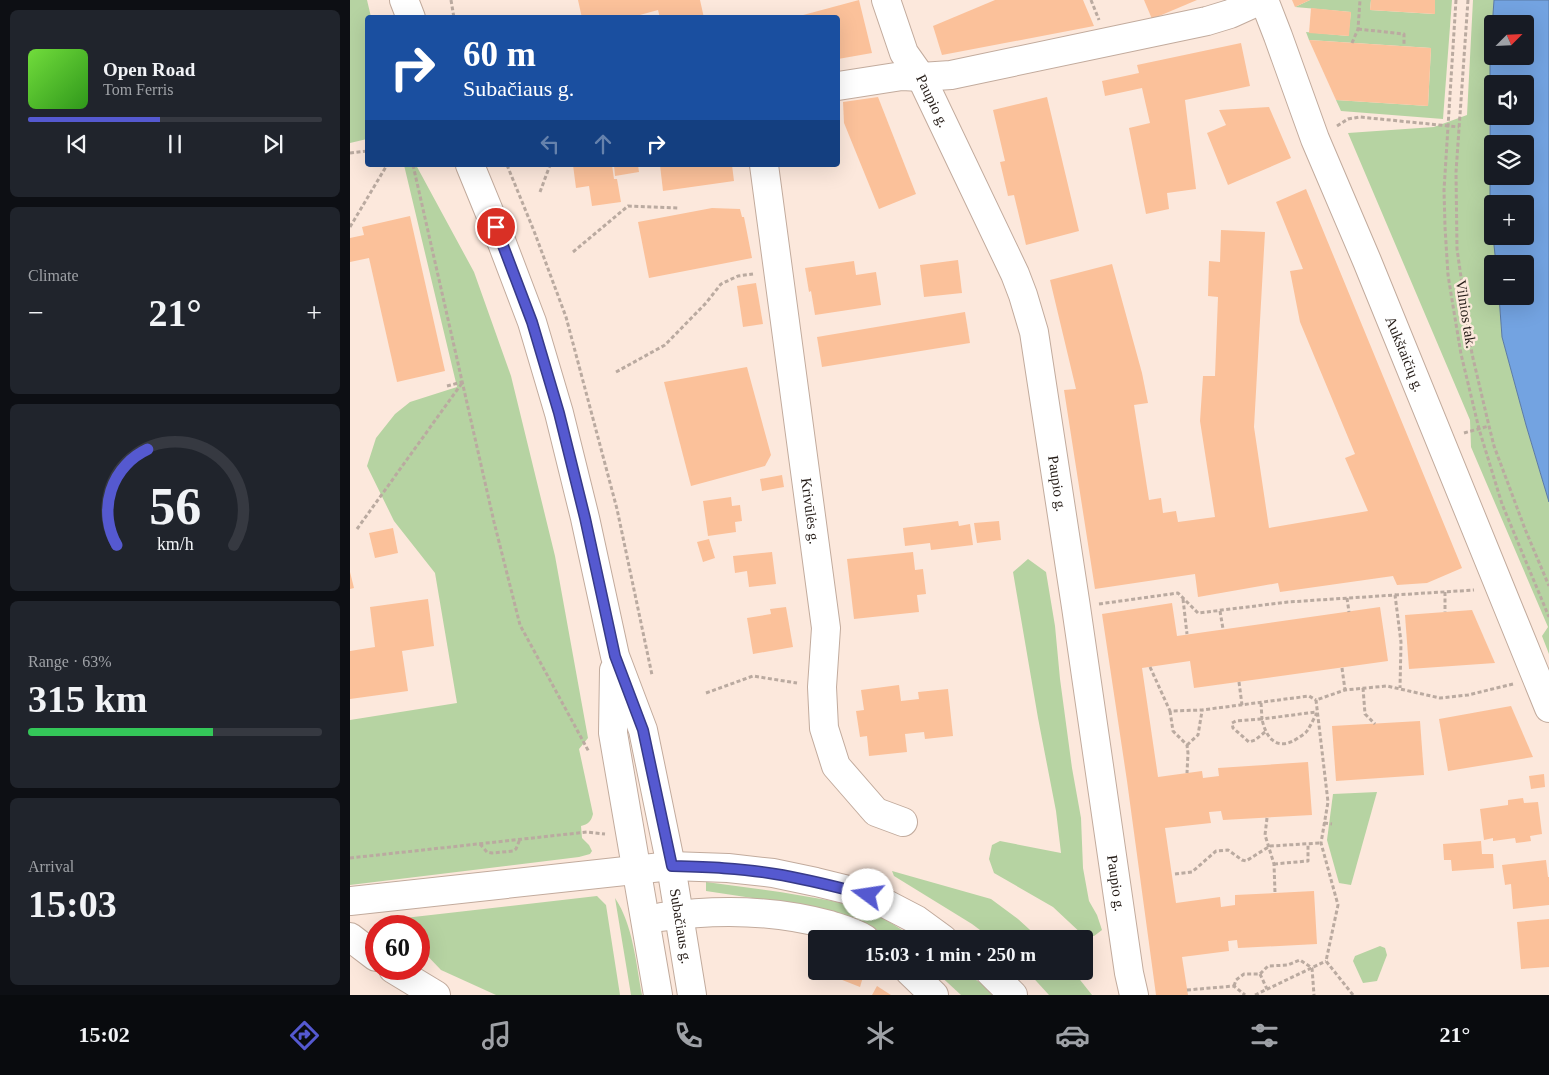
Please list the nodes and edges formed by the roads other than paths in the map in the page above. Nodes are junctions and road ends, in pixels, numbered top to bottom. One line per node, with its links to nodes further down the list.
1 (404, 0): 4 (street)
2 (886, 0): 5 (street, Paupio g.)
3 (1262, 0): 5 (street); 10 (street, Aukštaičių g.)
4 (409, 15)
5 (921, 77): 6 (street); 29 (street, Paupio g.)
6 (840, 86)
7 (471, 167): 9 (street, Subačiaus g.)
8 (764, 167): 11 (street, Krivūlės g.)
9 (615, 656): 12 (street, Subačiaus g.); 13 (street, Subačiaus g.)
10 (1549, 708)
11 (903, 822)
12 (672, 866): 13 (street); 15 (street, Subačiaus g.); 18 (street)
13 (637, 870): 14 (street); 16 (street, Subačiaus g.)
14 (350, 901)
15 (679, 915): 16 (street); 17 (street); 26 (street, Subačiaus g.)
16 (645, 920): 25 (street, Subačiaus g.)
17 (846, 930)
18 (931, 930)
19 (350, 938): 20 (street)
20 (365, 949)
21 (411, 980): 24 (street)
22 (918, 980): 27 (street)
23 (998, 980): 28 (street)
24 (436, 995)
25 (658, 995)
26 (692, 995)
27 (934, 995)
28 (1013, 995)
29 (1134, 995)

